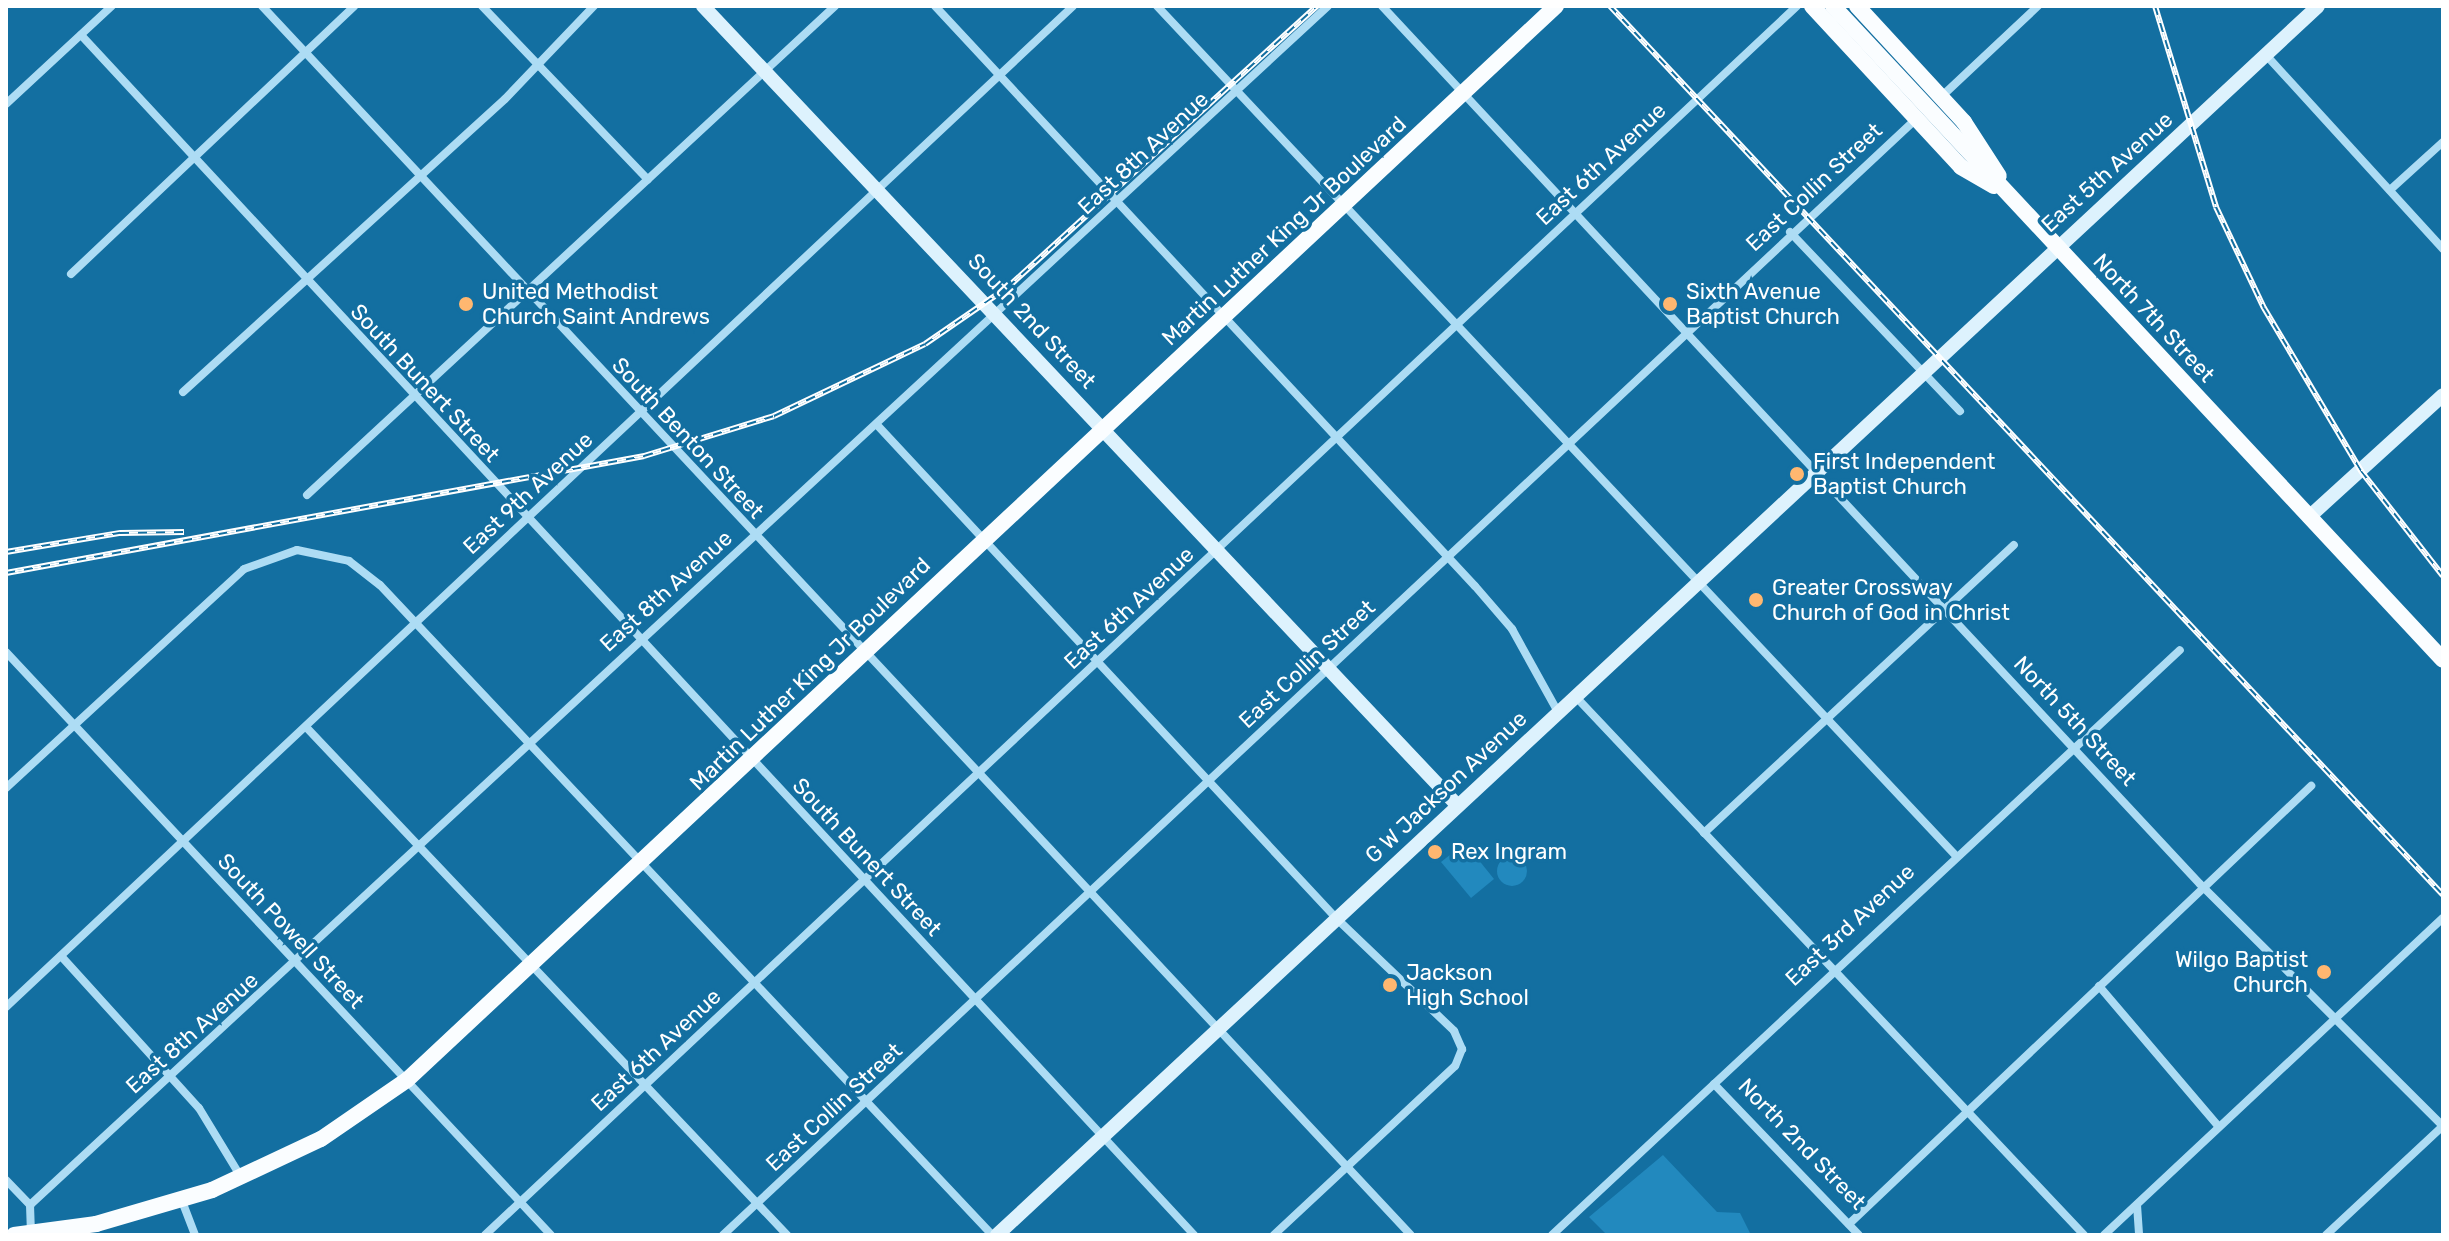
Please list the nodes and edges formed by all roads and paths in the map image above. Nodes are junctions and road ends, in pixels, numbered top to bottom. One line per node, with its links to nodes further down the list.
1 (112, 6): 20 (street)
2 (262, 6): 21 (street, South Benton Street)
3 (354, 6): 21 (street)
4 (482, 6): 23 (street)
5 (594, 6): 23 (street)
6 (703, 6): 24 (street, South 2nd Street)
7 (835, 6): 24 (street)
8 (935, 6): 25 (street)
9 (1073, 6): 25 (street, East 9th Avenue)
10 (1157, 6): 26 (street)
11 (1328, 6): 26 (street, East 8th Avenue)
12 (1382, 6): 27 (street, North 5th Street)
13 (1556, 6): 27 (main road, Martin Luther King Jr Boulevard)
14 (1797, 6): 40 (street, East 6th Avenue)
15 (1812, 6): 30 (main road)
16 (1833, 6): 37 (main road, North 7th Street)
17 (1857, 6): 28 (main road)
18 (2038, 6): 28 (street)
19 (2318, 6): 22 (street, East 5th Avenue)
20 (81, 35): 29 (street); 32 (street, South Bunert Street)
21 (306, 50): 32 (street); 33 (street, South Benton Street)
22 (2266, 55): 36 (street); 42 (street, East 5th Avenue)
23 (536, 63): 33 (street); 34 (street)
24 (764, 72): 34 (street); 35 (street, South 2nd Street)
25 (999, 75): 35 (street, East 9th Avenue); 38 (street)
26 (1237, 89): 38 (street, East 8th Avenue); 39 (street)
27 (1463, 93): 39 (main road, Martin Luther King Jr Boulevard); 40 (street, North 5th Street)
28 (1941, 97): 37 (main road)
29 (6, 104)
30 (1916, 119): 37 (main road); 41 (street, East Collin Street)
31 (2443, 142): 36 (street)
32 (193, 158): 44 (street); 45 (street, South Bunert Street)
33 (422, 176): 45 (street); 46 (street, South Benton Street)
34 (648, 180): 46 (street)
35 (878, 190): 47 (street, South 2nd Street); 56 (street, East 9th Avenue)
36 (2390, 190): 43 (street)
37 (2009, 195): 42 (main road, North 7th Street)
38 (1117, 202): 47 (street, East 8th Avenue); 48 (street)
39 (1344, 205): 48 (main road, Martin Luther King Jr Boulevard); 49 (street)
40 (1574, 213): 49 (street, East 6th Avenue); 50 (street, North 5th Street)
41 (1790, 232): 50 (street, East Collin Street); 51 (street)
42 (2057, 247): 51 (street, East 5th Avenue); 63 (main road, North 7th Street)
43 (2443, 249)
44 (71, 274)
45 (307, 280): 52 (street); 54 (street, South Bunert Street)
46 (527, 292): 54 (street); 56 (street, South Benton Street)
47 (998, 317): 57 (street, East 8th Avenue); 58 (street, South 2nd Street)
48 (1224, 317): 58 (main road, Martin Luther King Jr Boulevard); 59 (street)
49 (1456, 325): 59 (street, East 6th Avenue); 60 (street)
50 (1687, 333): 60 (street, East Collin Street); 61 (street, North 5th Street)
51 (1924, 370): 55 (street); 61 (street, G W Jackson Avenue)
52 (183, 392)
53 (2443, 395): 63 (street)
54 (414, 398): 62 (street); 64 (street, South Bunert Street)
55 (1960, 411)
56 (641, 412): 64 (street, East 9th Avenue); 65 (street, South Benton Street)
57 (879, 427): 65 (street, East 8th Avenue); 66 (street)
58 (1104, 428): 66 (main road, Martin Luther King Jr Boulevard); 68 (street, South 2nd Street)
59 (1336, 437): 68 (street, East 6th Avenue); 69 (street)
60 (1567, 445): 69 (street, East Collin Street); 70 (street)
61 (1817, 471): 70 (street, G W Jackson Avenue); 71 (street, North 5th Street)
62 (307, 495)
63 (2309, 517): 77 (main road, North 7th Street)
64 (527, 520): 72 (street, East 9th Avenue); 73 (street, South Bunert Street)
65 (754, 536): 73 (street, East 8th Avenue); 76 (street, South Benton Street)
66 (984, 539): 76 (main road, Martin Luther King Jr Boulevard); 78 (street)
67 (2014, 545): 71 (street)
68 (1218, 548): 78 (street, East 6th Avenue); 79 (street, South 2nd Street)
69 (1447, 556): 79 (street, East Collin Street); 81 (street)
70 (1699, 581): 80 (street, G W Jackson Avenue); 82 (street)
71 (1943, 606): 82 (street); 86 (street, North 5th Street)
72 (415, 623): 83 (street); 84 (street, East 9th Avenue); 85 (street)
73 (638, 638): 85 (street, East 8th Avenue); 87 (street, South Bunert Street)
74 (2180, 650): 86 (street, East 3rd Avenue)
75 (6, 652): 83 (street, South Powell Street)
76 (865, 652): 87 (main road, Martin Luther King Jr Boulevard); 88 (street, South Benton Street)
77 (2443, 660)
78 (1099, 662): 88 (street, East 6th Avenue); 89 (street)
79 (1330, 667): 89 (street, East Collin Street); 92 (street)
80 (1576, 697): 81 (street, G W Jackson Avenue); 93 (street)
81 (1558, 712): 92 (street, G W Jackson Avenue)
82 (1826, 717): 93 (street); 96 (street)
83 (73, 723): 91 (street); 94 (street, South Powell Street)
84 (306, 727): 94 (street, East 9th Avenue); 95 (street)
85 (527, 743): 95 (street, East 8th Avenue); 97 (street)
86 (2075, 747): 96 (street, East 3rd Avenue); 99 (street, North 5th Street)
87 (753, 760): 97 (main road, Martin Luther King Jr Boulevard); 98 (street, South Bunert Street)
88 (976, 771): 98 (street, East 6th Avenue); 100 (street, South Benton Street)
89 (1210, 780): 100 (street, East Collin Street); 101 (street)
90 (2311, 786): 99 (street)
91 (6, 788)
92 (1457, 805): 101 (street, G W Jackson Avenue)
93 (1704, 833): 106 (street)
94 (184, 844): 103 (street, East 9th Avenue); 105 (street, South Powell Street)
95 (422, 846): 104 (street); 105 (street, East 8th Avenue)
96 (1955, 855): 106 (street, East 3rd Avenue)
97 (643, 862): 104 (main road, Martin Luther King Jr Boulevard); 107 (street)
98 (865, 879): 107 (street, East 6th Avenue); 109 (street, South Bunert Street)
99 (2200, 884): 108 (street); 111 (street, North 5th Street)
100 (1089, 892): 109 (street, East Collin Street); 112 (street, South Benton Street)
101 (1337, 919): 112 (street, G W Jackson Avenue); 122 (street)
102 (2442, 923): 111 (street)
103 (61, 956): 110 (street, East 9th Avenue); 113 (street)
104 (535, 962): 114 (main road, Martin Luther King Jr Boulevard); 115 (street)
105 (296, 963): 113 (street, East 8th Avenue); 114 (street, South Powell Street)
106 (1834, 970): 116 (street, East 3rd Avenue); 118 (street)
107 (754, 983): 115 (street, East 6th Avenue); 117 (street)
108 (2099, 986): 118 (street); 119 (street)
109 (972, 999): 117 (street, East Collin Street); 121 (street, South Bunert Street)
110 (6, 1007)
111 (2335, 1018): 119 (street); 120 (street, North 5th Street)
112 (1217, 1030): 121 (street, G W Jackson Avenue); 122 (street, South Benton Street)
113 (172, 1076): 123 (street); 128 (street, East 8th Avenue)
114 (407, 1080): 123 (main road, Martin Luther King Jr Boulevard); 126 (street, South Powell Street)
115 (648, 1082): 126 (street, East 6th Avenue); 127 (street)
116 (1714, 1084): 130 (street, North 2nd Street); 141 (street, East 3rd Avenue)
117 (867, 1102): 127 (street, East Collin Street); 137 (street)
118 (1965, 1112): 130 (street); 143 (street)
119 (2218, 1126): 129 (street)
120 (2443, 1126): 146 (street)
121 (1101, 1138): 137 (street, G W Jackson Avenue); 138 (street, South Bunert Street)
122 (1346, 1167): 139 (street); 140 (street, South Benton Street)
123 (242, 1178): 125 (main road, Martin Luther King Jr Boulevard)
124 (6, 1180): 128 (street)
125 (182, 1201): 131 (main road, Martin Luther King Jr Boulevard); 132 (street)
126 (521, 1201): 133 (street, East 6th Avenue); 134 (street, South Powell Street)
127 (758, 1203): 135 (street, East Collin Street); 136 (street)
128 (30, 1205): 131 (street)
129 (2137, 1205): 144 (street); 145 (street)
130 (1849, 1224): 142 (street, North 2nd Street)
131 (22, 1234)
132 (195, 1235)
133 (485, 1235)
134 (551, 1235)
135 (723, 1235)
136 (787, 1235)
137 (994, 1235)
138 (1194, 1235)
139 (1274, 1235)
140 (1411, 1235)
141 (1552, 1235)
142 (1859, 1235)
143 (2084, 1235)
144 (2104, 1235)
145 (2139, 1235)
146 (2326, 1235)

